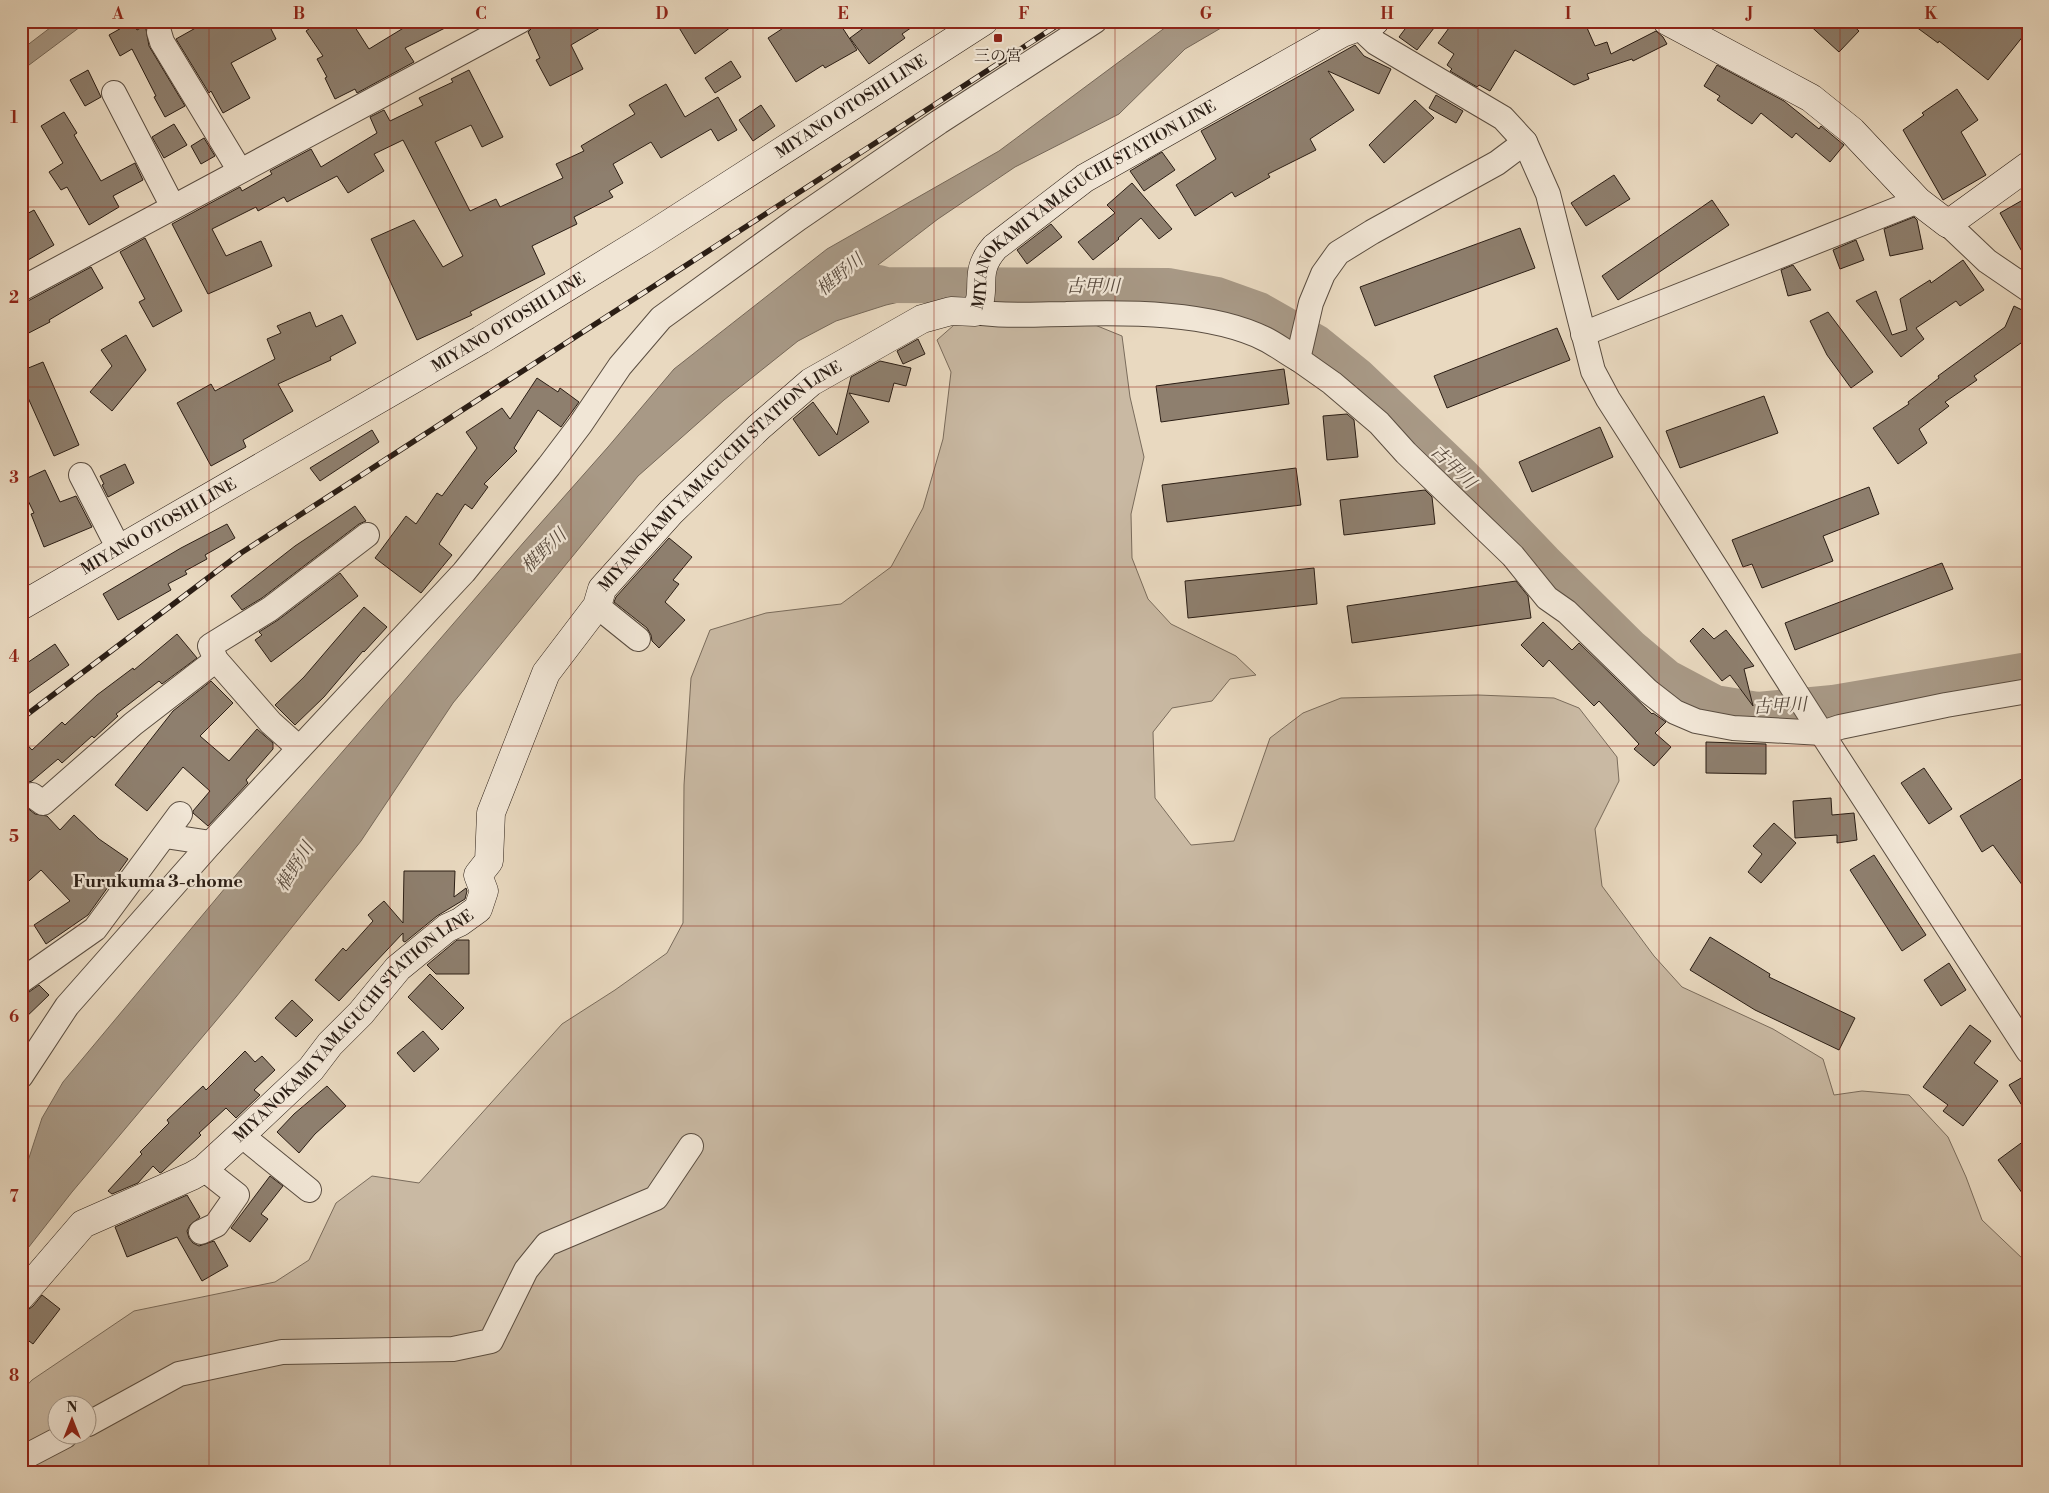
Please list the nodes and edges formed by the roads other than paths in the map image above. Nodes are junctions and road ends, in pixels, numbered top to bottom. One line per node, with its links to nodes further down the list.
1 (520, 21): 10 (street)
2 (984, 21): 21 (main road, MIYANO OTOSHI LINE)
3 (1095, 21): 28 (street)
4 (1667, 21): 11 (main road)
5 (1367, 25): 8 (street); 16 (main road, MIYANOKAMI YAMAGUCHI STATION LINE)
6 (159, 32): 10 (street)
7 (114, 93): 12 (street)
8 (1525, 142): 17 (street); 18 (street)
9 (2028, 166): 13 (main road)
10 (240, 171): 12 (street)
11 (1918, 200): 13 (main road); 17 (street)
12 (173, 207): 14 (street)
13 (1948, 224): 15 (street)
14 (21, 289)
15 (2028, 289)
16 (977, 307): 18 (street); 23 (main road, MIYANOKAMI YAMAGUCHI STATION LINE)
17 (1583, 334): 27 (street)
18 (1298, 355): 27 (street)
19 (81, 475): 21 (street)
20 (367, 535): 25 (street)
21 (119, 549): 22 (main road, MIYANO OTOSHI LINE)
22 (21, 606)
23 (597, 606): 24 (street); 36 (main road, MIYANOKAMI YAMAGUCHI STATION LINE)
24 (638, 639)
25 (216, 660): 28 (street); 29 (street)
26 (2028, 691): 27 (street)
27 (1820, 731): 34 (street)
28 (299, 748): 32 (street)
29 (43, 804)
30 (180, 814): 31 (street)
31 (165, 836): 32 (street); 33 (street)
32 (211, 843): 35 (street)
33 (21, 981)
34 (2028, 1051)
35 (21, 1076)
36 (241, 1134): 38 (main road, MIYANOKAMI YAMAGUCHI STATION LINE); 39 (street)
37 (691, 1146): 42 (street)
38 (204, 1169): 40 (street); 41 (main road, MIYANOKAMI YAMAGUCHI STATION LINE)
39 (309, 1190)
40 (215, 1232)
41 (21, 1296)
42 (98, 1419)
43 (48, 1445): 44 (street)
44 (21, 1459)

